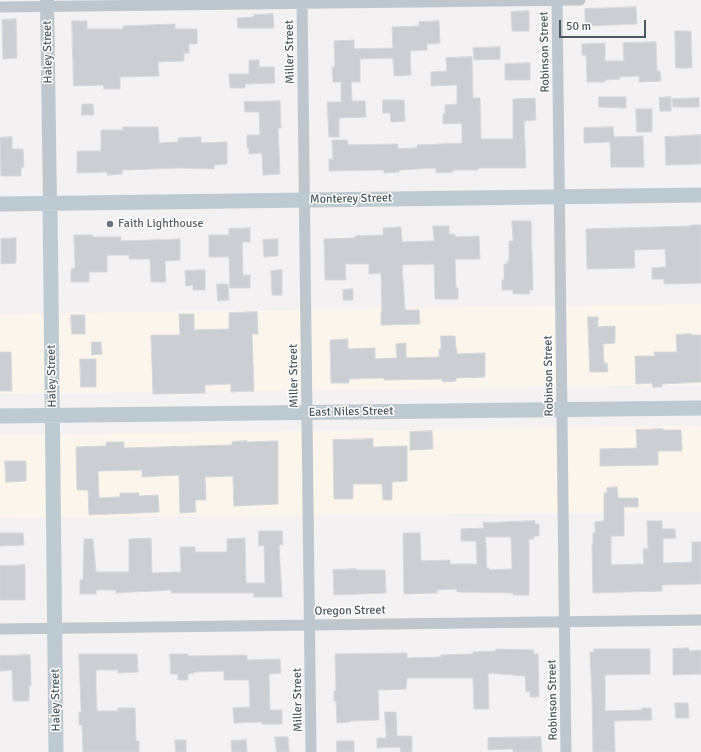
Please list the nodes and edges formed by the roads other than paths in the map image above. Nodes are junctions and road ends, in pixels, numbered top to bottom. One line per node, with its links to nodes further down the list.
1 (557, 0): 2 (street); 3 (street); 7 (street, Robinson Street)
2 (580, 0)
3 (302, 2): 4 (street); 8 (street, Miller Street)
4 (47, 3): 5 (street); 9 (street, Haley Street)
5 (0, 7)
6 (701, 195): 7 (main road, Monterey Street)
7 (560, 197): 8 (main road, Monterey Street); 12 (street, Robinson Street)
8 (305, 200): 9 (main road, Monterey Street); 13 (street, Miller Street)
9 (50, 203): 10 (main road, Monterey Street); 15 (main road, Haley Street)
10 (0, 204)
11 (701, 408): 12 (main road, East Niles Street)
12 (562, 409): 13 (main road, East Niles Street); 17 (street, Robinson Street)
13 (307, 412): 15 (main road, East Niles Street); 18 (street, Miller Street)
14 (0, 416): 15 (main road, East Niles Street)
15 (52, 416): 20 (main road, Haley Street)
16 (701, 620): 17 (street, Oregon Street)
17 (565, 622): 18 (street, Oregon Street); 23 (street, Robinson Street)
18 (310, 625): 20 (street, Oregon Street); 22 (street, Miller Street)
19 (0, 628): 20 (street, Oregon Street)
20 (55, 628): 21 (main road, Haley Street)
21 (56, 752)
22 (311, 752)
23 (566, 752)

